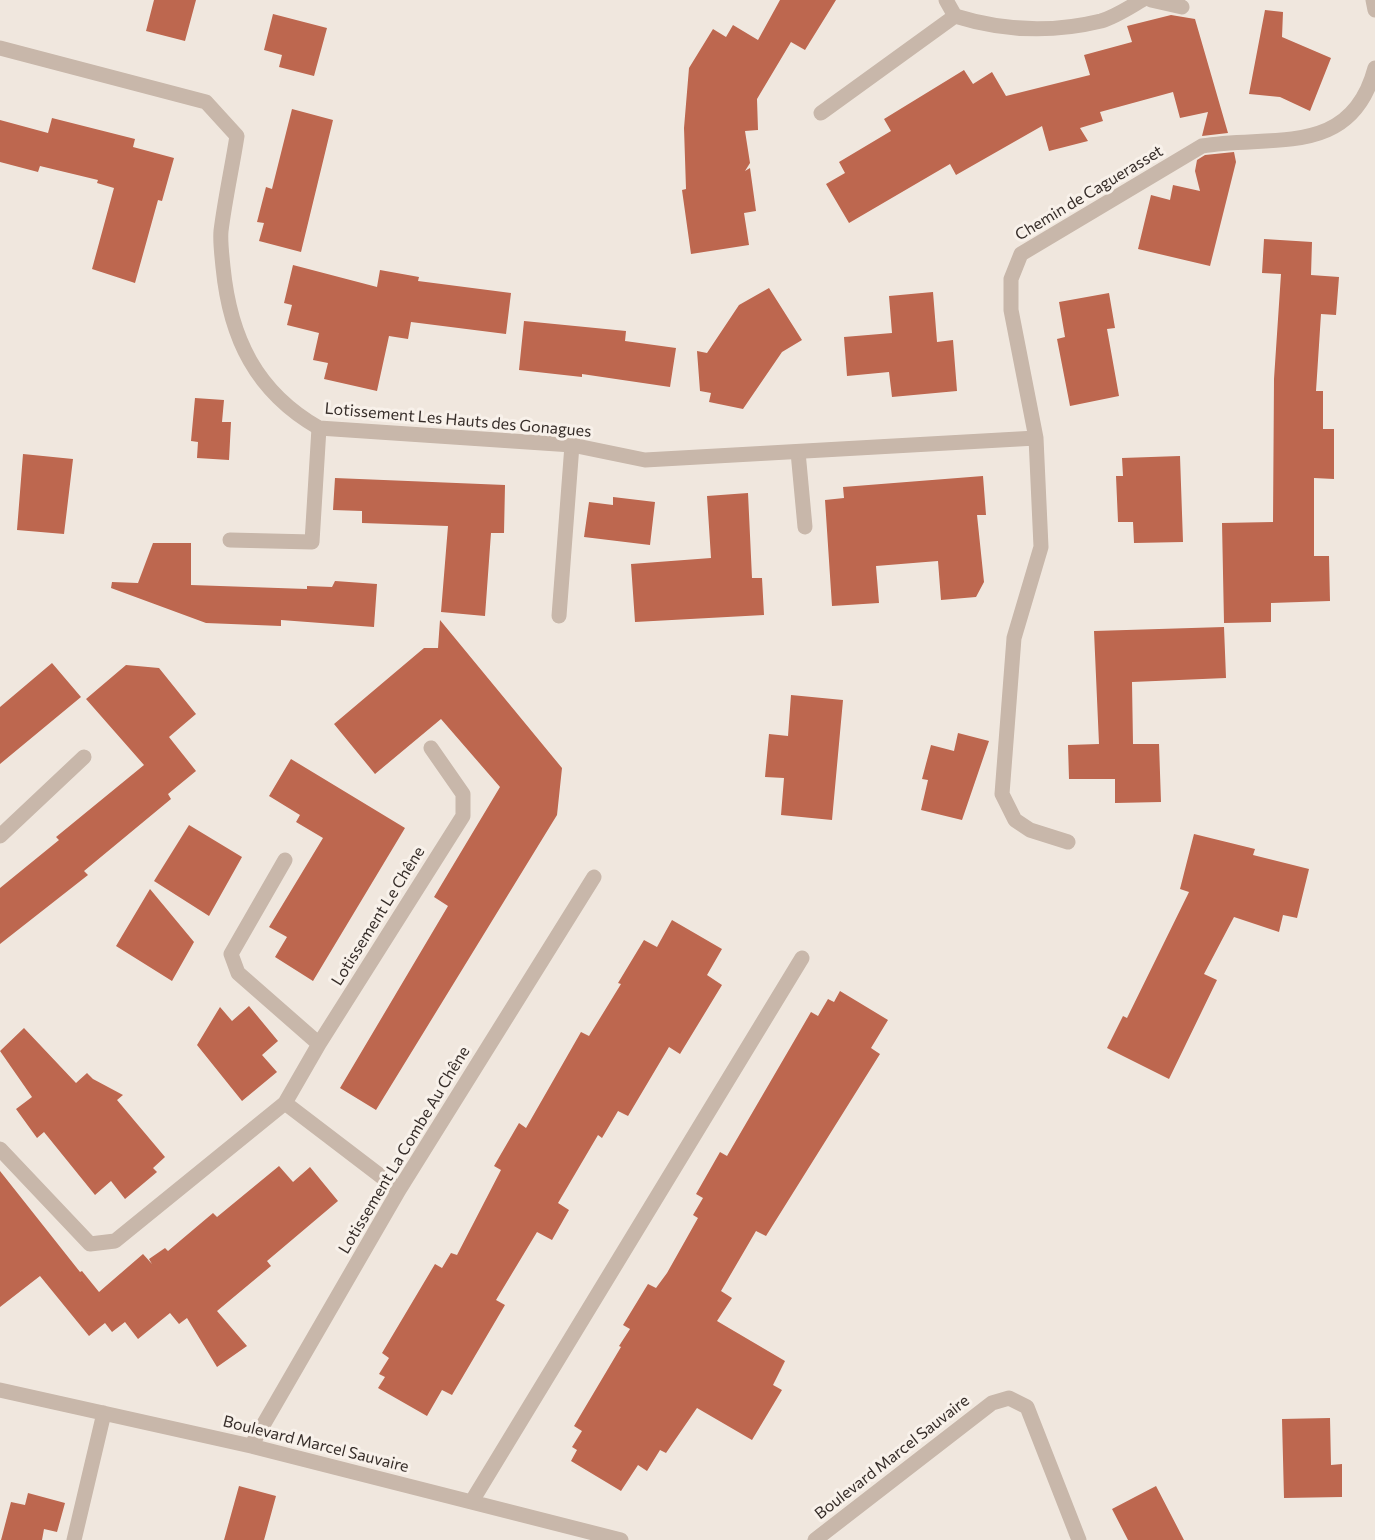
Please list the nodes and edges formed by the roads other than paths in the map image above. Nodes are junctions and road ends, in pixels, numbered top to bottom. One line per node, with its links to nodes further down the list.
1 (946, 0): 7 (street)
2 (1142, 0): 7 (street)
3 (1151, 0): 5 (street)
4 (1373, 0): 6 (street)
5 (1182, 7)
6 (1375, 10)
7 (955, 16): 10 (street)
8 (0, 48): 11 (street, Lotissement Les Hauts des Gonagues)
9 (1375, 68): 12 (street, Chemin de Caguerasset)
10 (821, 113)
11 (319, 428): 13 (street, Lotissement Les Hauts des Gonagues); 16 (street)
12 (1036, 438): 14 (street, Lotissement Les Hauts des Gonagues); 21 (street, Chemin de Caguerasset)
13 (572, 445): 14 (street, Lotissement Les Hauts des Gonagues); 17 (street)
14 (798, 452): 15 (street)
15 (805, 527)
16 (230, 540)
17 (559, 616)
18 (431, 748): 25 (street, Lotissement Le Chêne)
19 (84, 757): 20 (street)
20 (0, 836)
21 (1068, 842)
22 (285, 860): 25 (street)
23 (594, 877): 28 (street, Lotissement La Combe Au Chêne)
24 (802, 958): 32 (street)
25 (319, 1044): 26 (street, Lotissement Le Chêne)
26 (285, 1104): 27 (street); 28 (street)
27 (0, 1150)
28 (399, 1190): 31 (street, Lotissement La Combe Au Chêne)
29 (0, 1390): 30 (street, Boulevard Marcel Sauvaire)
30 (104, 1413): 31 (street, Boulevard Marcel Sauvaire); 33 (street)
31 (251, 1446): 32 (street, Boulevard Marcel Sauvaire)
32 (472, 1502): 34 (street, Boulevard Marcel Sauvaire)
33 (74, 1540)
34 (621, 1540)
35 (815, 1540): 36 (street, Boulevard Marcel Sauvaire)
36 (1079, 1540)

